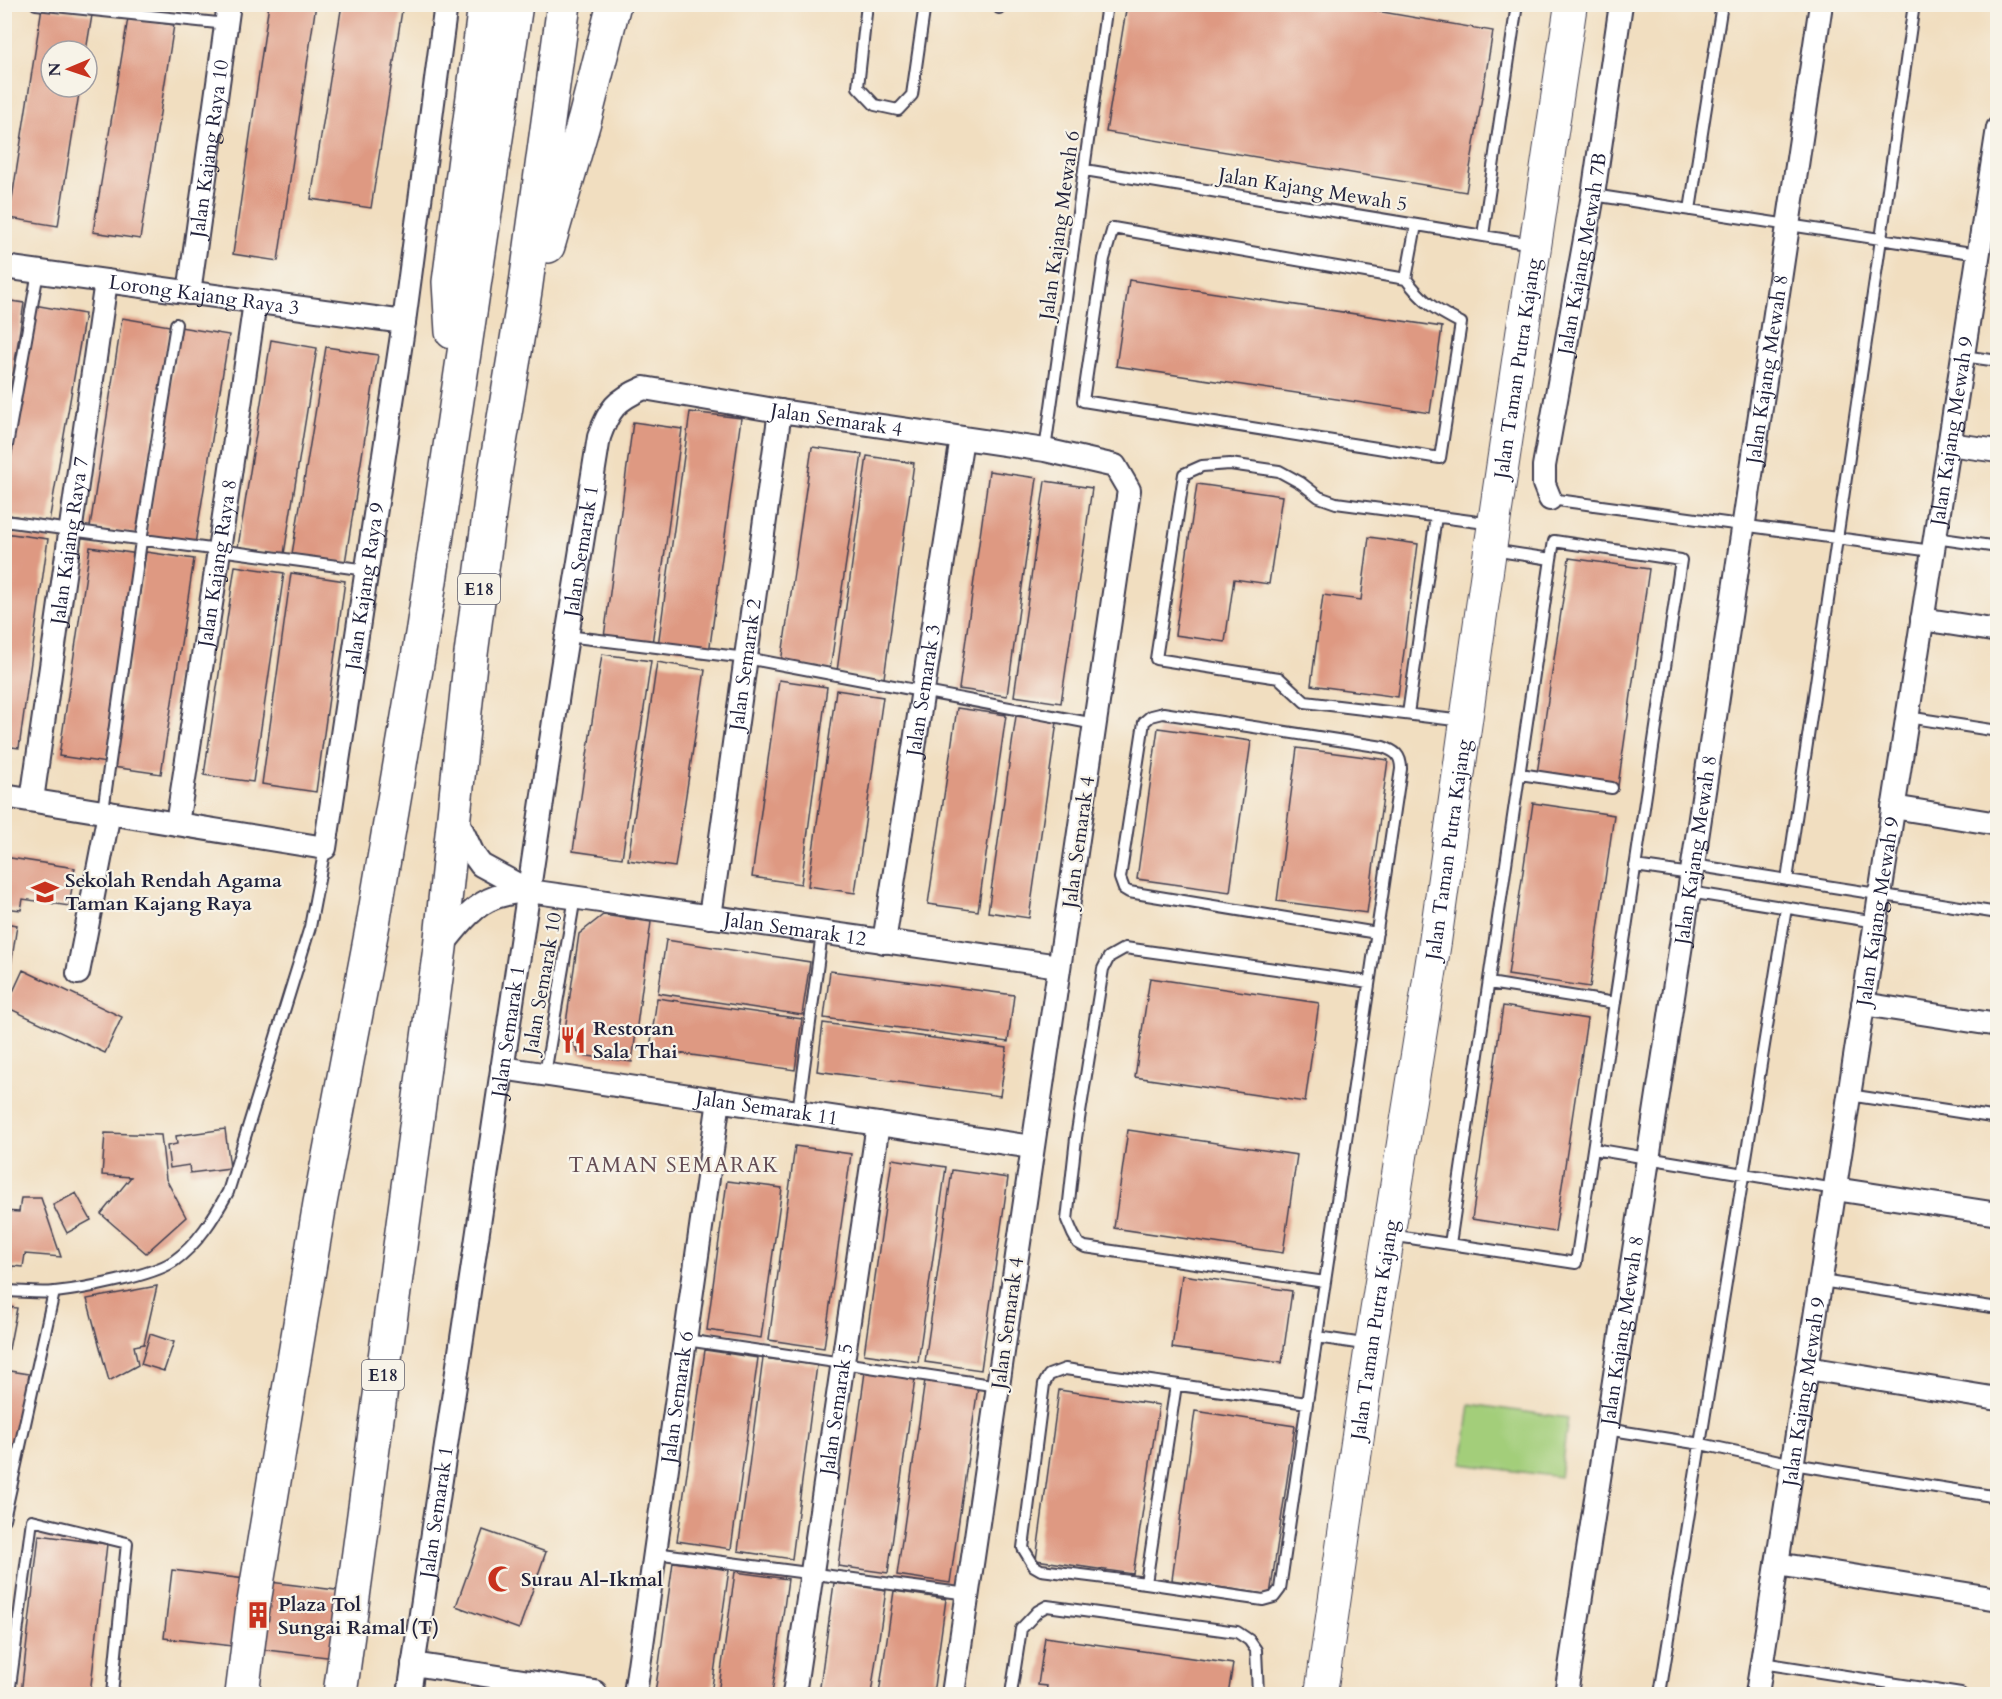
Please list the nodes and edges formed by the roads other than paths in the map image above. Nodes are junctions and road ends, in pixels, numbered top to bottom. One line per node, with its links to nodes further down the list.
1 (36, 4): 16 (lane)
2 (446, 4): 34 (street, Jalan Kajang Raya 9)
3 (485, 4): 40 (highway)
4 (516, 4): 40 (highway, E18)
5 (564, 4): 38 (highway, E18)
6 (614, 4): 38 (highway)
7 (867, 4): 8 (lane)
8 (925, 4)
9 (1107, 4): 18 (lane, Jalan Kajang Mewah 6)
10 (1516, 4): 24 (lane)
11 (1570, 4): 26 (street, Jalan Taman Putra Kajang)
12 (1621, 4): 20 (street, Jalan Kajang Mewah 7B)
13 (1722, 4): 21 (lane)
14 (1821, 4): 23 (street, Jalan Kajang Mewah 8)
15 (1914, 4): 25 (lane)
16 (228, 14): 32 (street, Jalan Kajang Raya 10)
17 (1998, 128): 19 (street, Jalan Kajang Mewah 9)
18 (1085, 170): 22 (lane, Jalan Kajang Mewah 5); 44 (lane, Jalan Kajang Mewah 6)
19 (1994, 172): 27 (street, Jalan Kajang Mewah 9)
20 (1593, 195): 21 (lane); 47 (street, Jalan Kajang Mewah 7B)
21 (1690, 210): 23 (lane)
22 (1416, 225): 24 (lane, Jalan Kajang Mewah 5); 30 (lane)
23 (1789, 225): 25 (lane); 50 (street, Jalan Kajang Mewah 8)
24 (1483, 235): 26 (lane, Jalan Kajang Mewah 5)
25 (1881, 239): 27 (lane); 53 (lane)
26 (1535, 244): 52 (street, Jalan Taman Putra Kajang)
27 (1984, 262): 36 (street, Jalan Kajang Mewah 9)
28 (4, 267): 29 (street, Lorong Kajang Raya 3)
29 (38, 272): 31 (street, Lorong Kajang Raya 3); 46 (lane)
30 (1406, 279): 30 (lane)
31 (106, 281): 32 (street, Lorong Kajang Raya 3); 51 (street, Jalan Kajang Raya 7)
32 (189, 293): 33 (street, Lorong Kajang Raya 3)
33 (255, 302): 34 (street, Lorong Kajang Raya 3); 57 (street, Jalan Kajang Raya 8)
34 (404, 322): 59 (street, Jalan Kajang Raya 9)
35 (176, 324): 54 (lane)
36 (1963, 356): 37 (lane); 43 (street, Jalan Kajang Mewah 9)
37 (1998, 361)
38 (513, 366): 76 (highway, E18)
39 (644, 388): 41 (street, Jalan Semarak 4); 62 (street, Jalan Semarak 1)
40 (456, 400): 146 (highway, E18)
41 (780, 411): 42 (street, Jalan Semarak 4); 63 (street, Jalan Semarak 2)
42 (962, 438): 44 (street, Jalan Semarak 4); 64 (street, Jalan Semarak 3)
43 (1949, 444): 45 (street); 55 (street, Jalan Kajang Mewah 9)
44 (1045, 450): 68 (street, Jalan Semarak 4)
45 (1998, 451)
46 (4, 462)
47 (1550, 499): 50 (lane)
48 (1436, 516): 52 (lane); 65 (lane); 65 (lane)
49 (4, 521): 51 (lane)
50 (1742, 525): 53 (lane); 81 (street, Jalan Kajang Mewah 8)
51 (70, 532): 54 (lane); 73 (street, Jalan Kajang Raya 7)
52 (1492, 537): 58 (lane); 67 (street, Jalan Taman Putra Kajang)
53 (1838, 538): 55 (lane); 82 (lane)
54 (141, 541): 57 (lane); 75 (lane)
55 (1934, 544): 56 (lane); 60 (street, Jalan Kajang Mewah 9)
56 (1998, 547)
57 (219, 552): 59 (lane); 77 (street, Jalan Kajang Raya 8)
58 (1551, 559): 70 (lane); 80 (lane)
59 (367, 570): 79 (street, Jalan Kajang Raya 9)
60 (1922, 619): 61 (street); 66 (street, Jalan Kajang Mewah 9)
61 (1998, 631)
62 (567, 636): 63 (lane); 83 (street, Jalan Semarak 1)
63 (746, 658): 64 (lane); 88 (street, Jalan Semarak 2)
64 (923, 692): 68 (lane); 92 (street, Jalan Semarak 3)
65 (1408, 714): 67 (lane)
66 (1907, 717): 69 (lane); 74 (street, Jalan Kajang Mewah 9)
67 (1466, 721): 114 (street, Jalan Taman Putra Kajang)
68 (1095, 724): 94 (street, Jalan Semarak 4)
69 (1998, 731)
70 (1520, 774): 71 (lane); 97 (lane)
71 (1612, 788)
72 (4, 796): 73 (street)
73 (32, 800): 75 (street)
74 (1893, 807): 78 (street); 84 (street, Jalan Kajang Mewah 9)
75 (106, 812): 77 (street); 95 (street)
76 (454, 813): 83 (street, Jalan Semarak 12); 93 (highway, E18)
77 (177, 824): 79 (street)
78 (1998, 824)
79 (325, 848): 119 (lane)
80 (1635, 866): 81 (lane); 98 (lane)
81 (1691, 877): 82 (lane); 86 (lane); 110 (street, Jalan Kajang Mewah 8)
82 (1787, 880): 84 (lane)
83 (529, 891): 85 (street, Jalan Semarak 12); 93 (street, Jalan Semarak 12); 101 (street, Jalan Semarak 1)
84 (1880, 894): 87 (lane); 89 (street, Jalan Kajang Mewah 9)
85 (575, 897): 88 (street, Jalan Semarak 12); 102 (lane, Jalan Semarak 10)
86 (1786, 908): 89 (lane); 111 (lane)
87 (1998, 913)
88 (710, 917): 90 (street, Jalan Semarak 12)
89 (1876, 922): 99 (street, Jalan Kajang Mewah 9)
90 (822, 933): 92 (street, Jalan Semarak 12); 105 (lane)
91 (1377, 933): 91 (lane); 96 (lane)
92 (884, 942): 94 (street, Jalan Semarak 12)
93 (440, 948): 147 (highway, E18)
94 (1059, 966): 108 (street, Jalan Semarak 4)
95 (78, 973)
96 (1370, 982): 117 (lane); 117 (lane)
97 (1488, 983): 98 (lane); 115 (lane)
98 (1615, 1003): 109 (lane)
99 (1863, 1004): 100 (street); 103 (street, Jalan Kajang Mewah 9)
100 (1998, 1025)
101 (502, 1068): 102 (street, Jalan Semarak 11); 142 (street, Jalan Semarak 1)
102 (545, 1074): 104 (street, Jalan Semarak 11)
103 (1849, 1095): 106 (lane); 112 (street, Jalan Kajang Mewah 9)
104 (719, 1100): 105 (street, Jalan Semarak 11); 122 (street, Jalan Semarak 6)
105 (798, 1112): 107 (street, Jalan Semarak 11)
106 (1998, 1118)
107 (878, 1124): 108 (street, Jalan Semarak 11); 124 (street, Jalan Semarak 5)
108 (1032, 1147): 127 (street, Jalan Semarak 4)
109 (1593, 1149): 110 (lane); 115 (lane)
110 (1648, 1158): 111 (lane); 130 (street, Jalan Kajang Mewah 8)
111 (1744, 1173): 112 (lane); 131 (lane)
112 (1835, 1189): 113 (street); 116 (street, Jalan Kajang Mewah 9)
113 (1998, 1214)
114 (1389, 1234): 115 (lane); 123 (street, Jalan Taman Putra Kajang)
115 (1450, 1244)
116 (1821, 1281): 120 (lane); 125 (street, Jalan Kajang Mewah 9)
117 (1325, 1282): 121 (lane)
118 (4, 1291): 119 (lane)
119 (54, 1292): 134 (lane)
120 (1998, 1308)
121 (1317, 1337): 123 (lane); 129 (lane)
122 (686, 1340): 124 (lane); 135 (street, Jalan Semarak 6)
123 (1371, 1345): 154 (street, Jalan Taman Putra Kajang)
124 (843, 1362): 127 (lane); 137 (street, Jalan Semarak 5)
125 (1807, 1368): 128 (street); 132 (street, Jalan Kajang Mewah 9)
126 (1176, 1385): 129 (lane); 138 (lane); 138 (lane)
127 (998, 1386): 139 (street, Jalan Semarak 4)
128 (1998, 1399)
129 (1307, 1403): 138 (lane)
130 (1606, 1429): 131 (lane); 155 (street, Jalan Kajang Mewah 8)
131 (1701, 1444): 132 (lane); 156 (lane)
132 (1792, 1464): 133 (lane); 136 (street, Jalan Kajang Mewah 9)
133 (1998, 1497)
134 (4, 1519)
135 (655, 1553): 137 (lane); 149 (street, Jalan Semarak 6)
136 (1777, 1564): 140 (street); 141 (street, Jalan Kajang Mewah 9)
137 (812, 1574): 139 (lane); 150 (street, Jalan Semarak 5)
138 (1146, 1583)
139 (968, 1594): 151 (street, Jalan Semarak 4)
140 (1998, 1599)
141 (1762, 1663): 157 (street, Jalan Kajang Mewah 9); 158 (lane)
142 (413, 1664): 143 (street); 148 (street, Jalan Semarak 1)
143 (595, 1692)
144 (9, 1695): 145 (lane)
145 (112, 1695)
146 (242, 1695)
147 (340, 1695)
148 (409, 1695)
149 (635, 1695)
150 (795, 1695)
151 (953, 1695)
152 (1011, 1695): 153 (lane)
153 (1258, 1695)
154 (1321, 1695)
155 (1566, 1695)
156 (1660, 1695)
157 (1757, 1695)
158 (1961, 1695)

